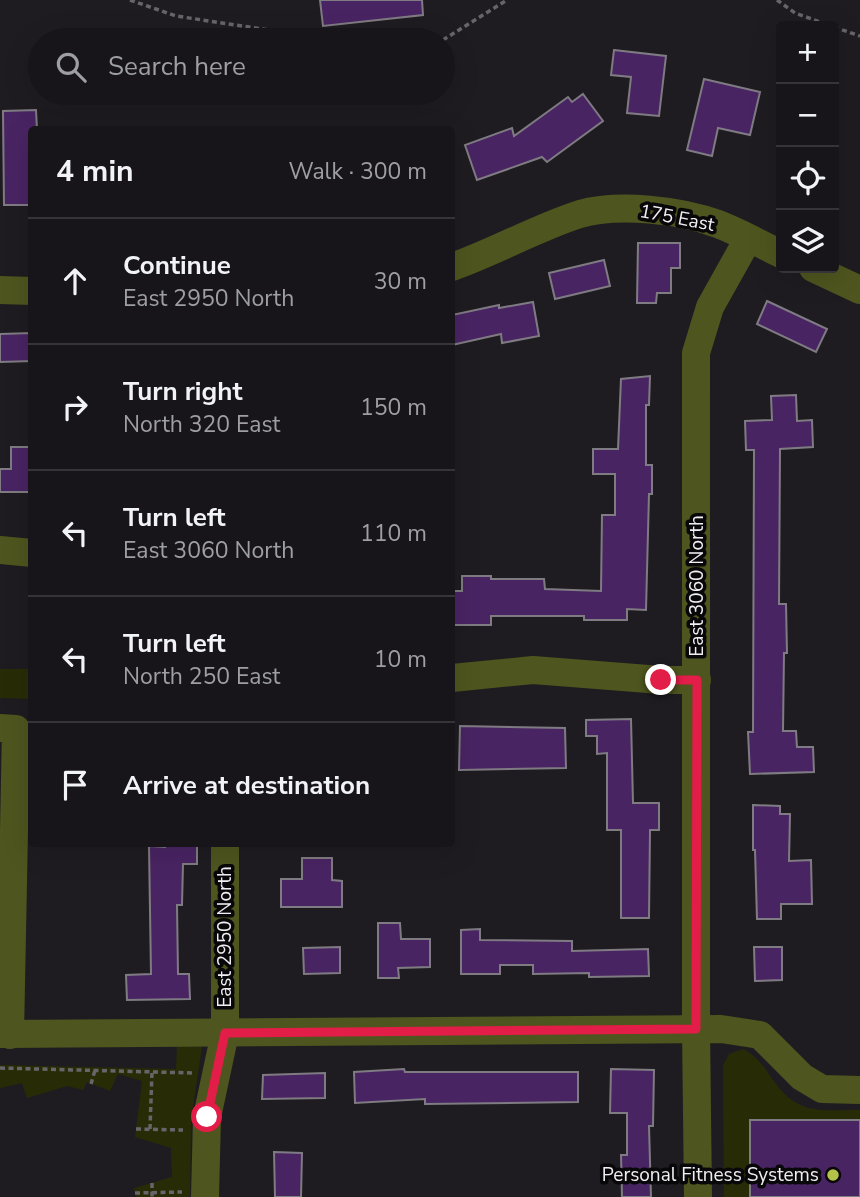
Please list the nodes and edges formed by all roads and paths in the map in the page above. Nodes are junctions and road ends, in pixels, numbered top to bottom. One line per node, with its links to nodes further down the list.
1 (131, 0): 5 (path)
2 (507, 0): 7 (path)
3 (777, 0): 4 (path)
4 (816, 21)
5 (255, 28)
6 (839, 29): 8 (path)
7 (455, 32)
8 (860, 36)
9 (748, 239): 10 (street, 175 East); 11 (street, 175 East); 19 (street, East 3060 North)
10 (776, 252)
11 (455, 266)
12 (824, 273): 14 (street)
13 (0, 290): 15 (street)
14 (860, 290)
15 (28, 291)
16 (0, 550): 17 (street)
17 (28, 552)
18 (455, 678): 19 (street)
19 (697, 680): 23 (street, East 3060 North)
20 (0, 728): 21 (street)
21 (23, 782): 25 (street)
22 (225, 847): 24 (street, East 2950 North)
23 (696, 1029): 24 (street); 31 (street); 39 (street, East 3060 North)
24 (225, 1033): 25 (street); 37 (street, East 2950 North)
25 (5, 1034)
26 (0, 1068): 27 (path)
27 (96, 1070): 28 (path); 30 (path)
28 (152, 1072): 29 (path); 33 (path)
29 (198, 1073)
30 (90, 1084)
31 (860, 1090)
32 (136, 1129): 33 (path)
33 (150, 1129): 34 (path)
34 (190, 1130)
35 (152, 1183): 38 (path)
36 (135, 1194): 38 (path)
37 (197, 1194): 38 (path)
38 (152, 1195)
39 (698, 1197)

